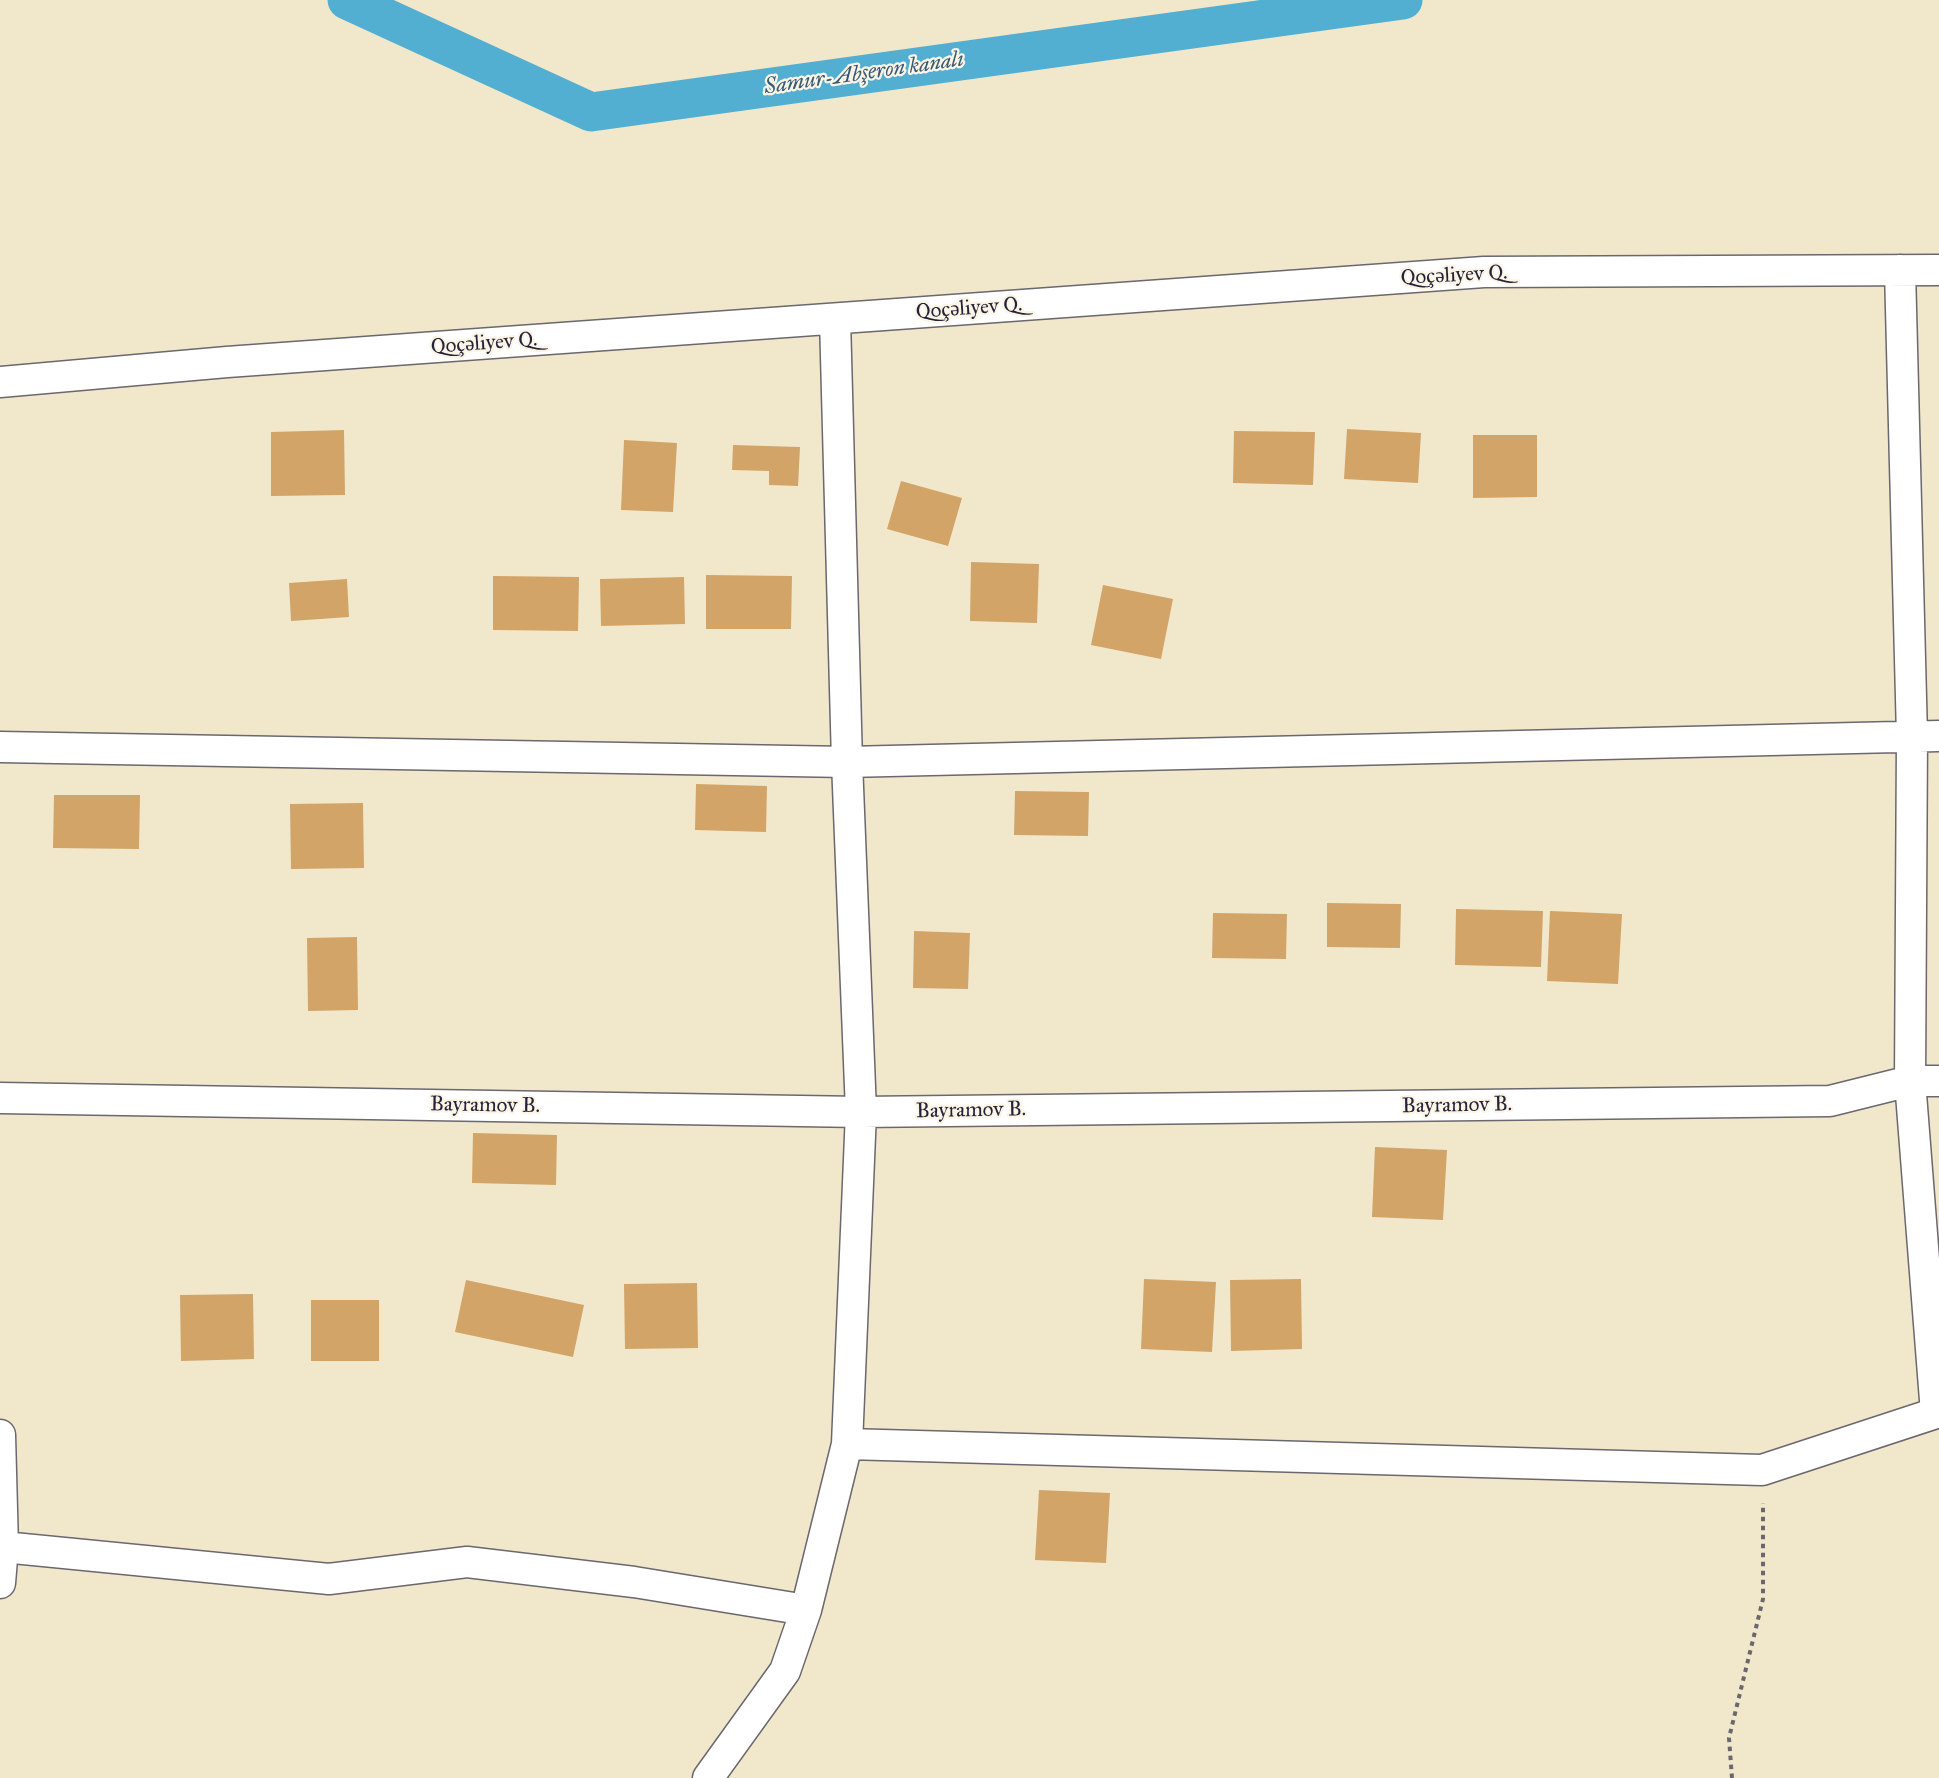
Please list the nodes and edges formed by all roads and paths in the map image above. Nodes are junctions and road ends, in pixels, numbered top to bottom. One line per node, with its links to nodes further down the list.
1 (1900, 270): 2 (street, Qoçəliyev Q.); 3 (street, Qoçəliyev Q.); 5 (street)
2 (1939, 270)
3 (835, 319): 4 (street, Qoçəliyev Q.); 7 (street)
4 (0, 382)
5 (1925, 736): 7 (street); 8 (street)
6 (0, 747): 7 (street)
7 (847, 762): 10 (street)
8 (1924, 1081): 10 (street, Bayramov B.); 11 (street)
9 (0, 1098): 10 (street, Bayramov B.)
10 (861, 1112): 13 (street)
11 (1938, 1413): 14 (street)
12 (0, 1435): 15 (street)
13 (847, 1444): 14 (street); 17 (street)
14 (1762, 1470): 19 (path)
15 (3, 1547): 16 (street); 17 (street)
16 (0, 1583)
17 (806, 1610): 18 (street)
18 (708, 1778)
19 (1732, 1778)

